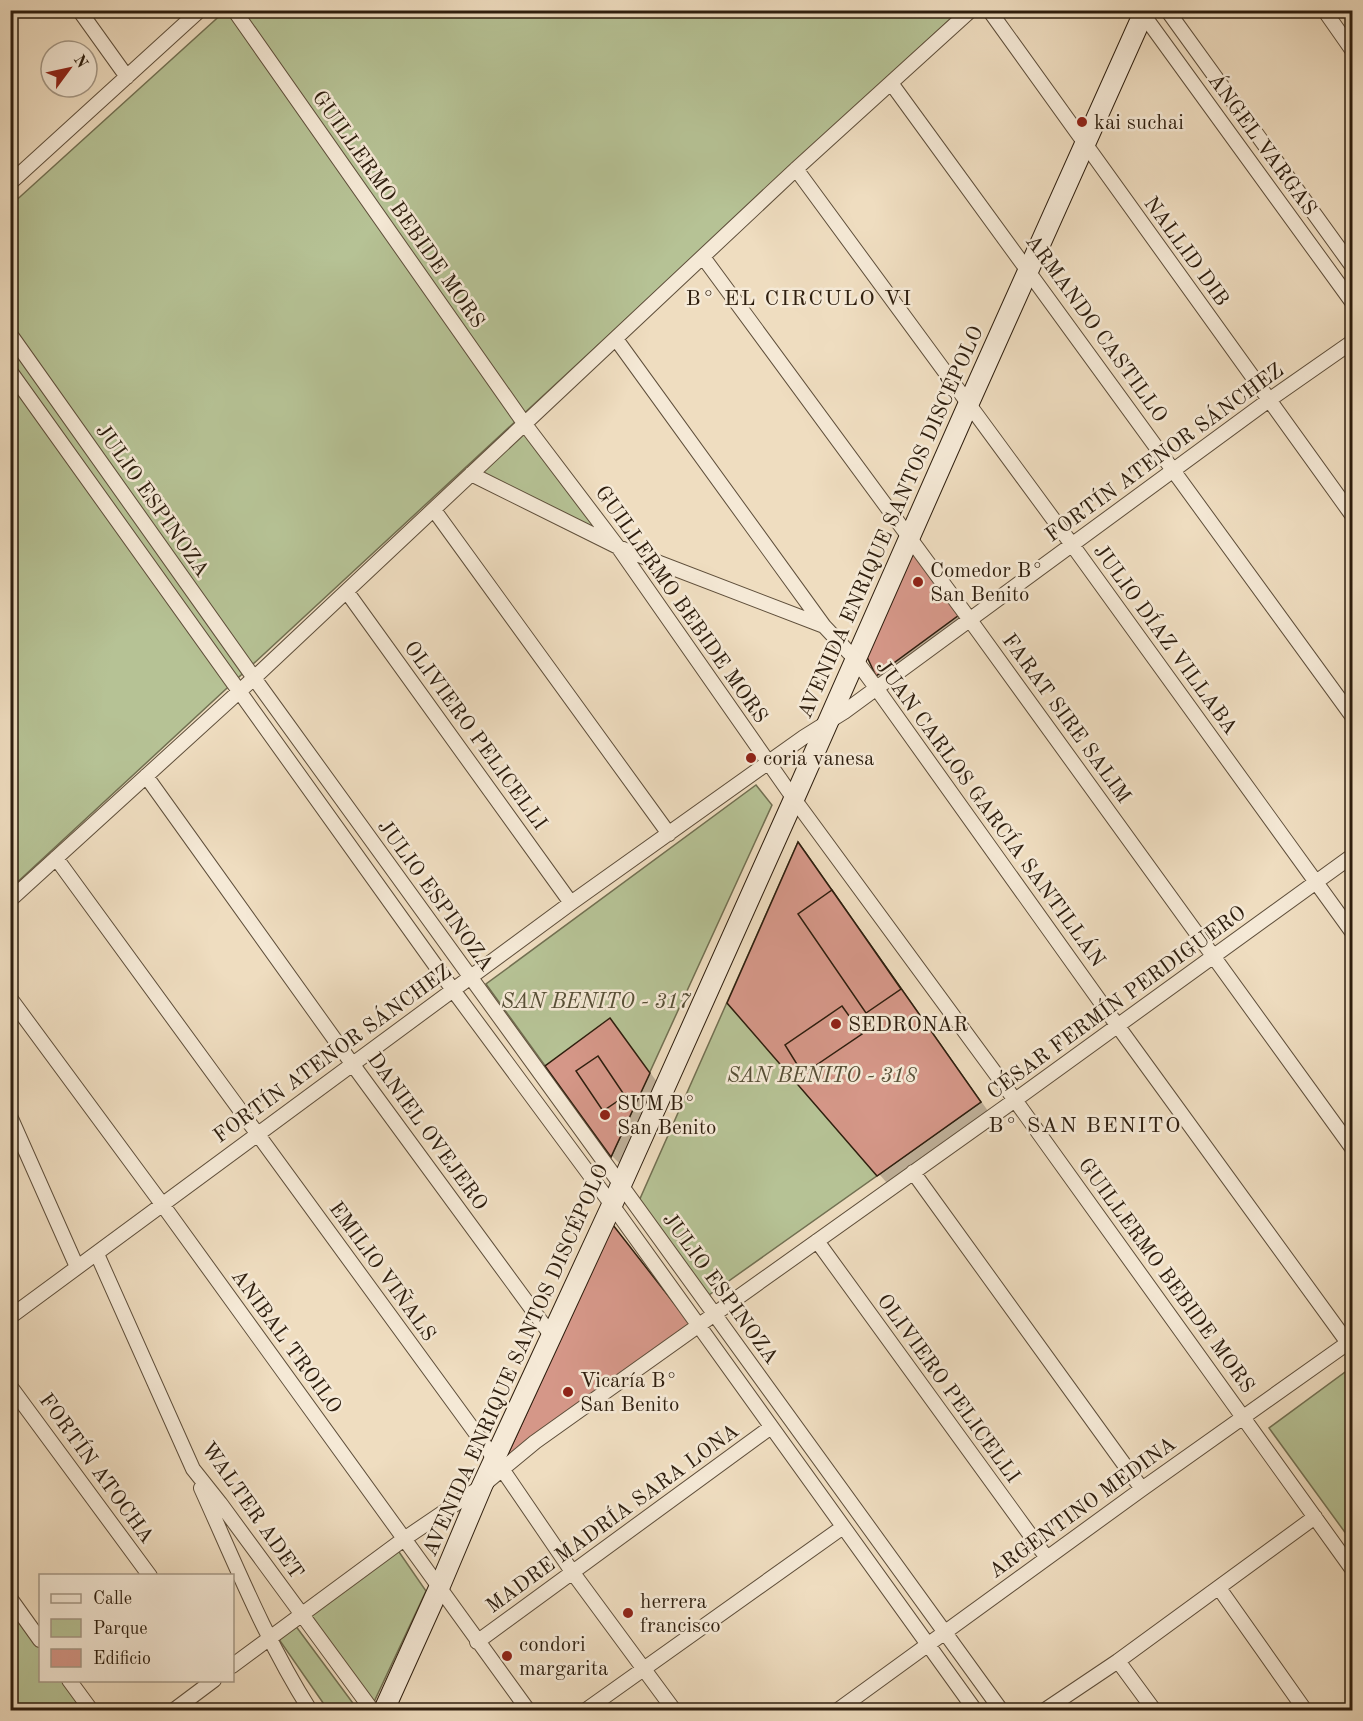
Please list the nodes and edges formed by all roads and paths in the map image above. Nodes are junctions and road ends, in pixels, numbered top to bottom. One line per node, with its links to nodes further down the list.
1 (79, 10): 10 (street)
2 (200, 10): 10 (street)
3 (234, 10): 25 (street, GUILLERMO BEBIDE MORS)
4 (970, 10): 11 (street)
5 (988, 10): 12 (street, NALLID DIB)
6 (1167, 10): 16 (street, ÁNGEL VARGAS)
7 (1324, 10): 9 (street)
8 (1143, 12): 12 (main road, AVENIDA ENRIQUE SANTOS DISCÉPOLO); 18 (street, ÁNGEL VARGAS)
9 (1353, 50)
10 (127, 77): 14 (street)
11 (891, 82): 13 (street); 17 (street, ARMANDO CASTILLO)
12 (1085, 144): 17 (main road, AVENIDA ENRIQUE SANTOS DISCÉPOLO); 23 (street, NALLID DIB)
13 (796, 169): 15 (street); 24 (street, JULIO DÍAZ VILLABA)
14 (10, 183)
15 (703, 257): 20 (street); 30 (street, FARAT SIRE SALIM)
16 (1353, 266)
17 (1028, 270): 24 (main road, AVENIDA ENRIQUE SANTOS DISCÉPOLO); 26 (street, ARMANDO CASTILLO)
18 (1353, 302)
19 (10, 334): 37 (street, JULIO ESPINOZA)
20 (616, 339): 25 (street); 35 (street, JUAN CARLOS GARCÍA SANTILLÁN)
21 (1353, 342): 23 (street, FORTÍN ATENOR SÁNCHEZ)
22 (10, 371): 39 (street, JULIO ESPINOZA)
23 (1269, 400): 26 (street, FORTÍN ATENOR SÁNCHEZ); 29 (street, NALLID DIB)
24 (968, 405): 30 (main road, AVENIDA ENRIQUE SANTOS DISCÉPOLO); 31 (street, JULIO DÍAZ VILLABA)
25 (524, 423): 27 (street); 32 (street, GUILLERMO BEBIDE MORS)
26 (1174, 470): 31 (street, FORTÍN ATENOR SÁNCHEZ); 40 (street, ARMANDO CASTILLO)
27 (471, 474): 28 (street); 32 (street)
28 (434, 510): 33 (street); 45 (street)
29 (1353, 515)
30 (909, 537): 34 (street, FARAT SIRE SALIM); 36 (main road, AVENIDA ENRIQUE SANTOS DISCÉPOLO)
31 (1073, 546): 34 (street, FORTÍN ATENOR SÁNCHEZ); 48 (street, JULIO DÍAZ VILLABA)
32 (618, 547): 35 (street); 42 (street, GUILLERMO BEBIDE MORS)
33 (347, 592): 37 (street); 50 (street, OLIVIERO PELICELLI)
34 (970, 620): 38 (street, FORTÍN ATENOR SÁNCHEZ); 52 (street, FARAT SIRE SALIM)
35 (824, 626): 36 (street, JUAN CARLOS GARCÍA SANTILLÁN)
36 (855, 659): 38 (street, JUAN CARLOS GARCÍA SANTILLÁN); 41 (main road, AVENIDA ENRIQUE SANTOS DISCÉPOLO)
37 (254, 678): 39 (street); 53 (street, JULIO ESPINOZA)
38 (877, 688): 41 (street, FORTÍN ATENOR SÁNCHEZ); 56 (street, JUAN CARLOS GARCÍA SANTILLÁN)
39 (240, 691): 43 (street); 54 (street, JULIO ESPINOZA)
40 (1353, 716)
41 (828, 722): 42 (street, FORTÍN ATENOR SÁNCHEZ); 44 (main road, AVENIDA ENRIQUE SANTOS DISCÉPOLO)
42 (769, 763): 44 (street, GUILLERMO BEBIDE MORS); 45 (street, FORTÍN ATENOR SÁNCHEZ)
43 (146, 776): 47 (street); 57 (street, DANIEL OVEJERO)
44 (794, 799): 58 (street, GUILLERMO BEBIDE MORS); 63 (main road, AVENIDA ENRIQUE SANTOS DISCÉPOLO)
45 (669, 834): 50 (street, FORTÍN ATENOR SÁNCHEZ)
46 (1353, 856): 48 (street, CÉSAR FERMÍN PERDIGUERO)
47 (56, 858): 49 (street); 60 (street, EMILIO VIÑALS)
48 (1316, 883): 51 (street, JULIO DÍAZ VILLABA); 52 (street, CÉSAR FERMÍN PERDIGUERO)
49 (10, 900)
50 (571, 903): 53 (street, FORTÍN ATENOR SÁNCHEZ)
51 (1353, 932)
52 (1214, 957): 56 (street, CÉSAR FERMÍN PERDIGUERO); 61 (street, FARAT SIRE SALIM)
53 (470, 978): 54 (street, FORTÍN ATENOR SÁNCHEZ); 63 (street, JULIO ESPINOZA)
54 (453, 990): 57 (street, FORTÍN ATENOR SÁNCHEZ); 65 (street, JULIO ESPINOZA)
55 (10, 998): 64 (street, ANIBAL TROILO)
56 (1117, 1025): 58 (street, CÉSAR FERMÍN PERDIGUERO); 73 (street, JUAN CARLOS GARCÍA SANTILLÁN)
57 (353, 1065): 60 (street, FORTÍN ATENOR SÁNCHEZ); 72 (street, DANIEL OVEJERO)
58 (1015, 1100): 62 (street, CÉSAR FERMÍN PERDIGUERO); 75 (street, GUILLERMO BEBIDE MORS)
59 (10, 1116): 68 (street)
60 (256, 1134): 64 (street, FORTÍN ATENOR SÁNCHEZ); 77 (street, EMILIO VIÑALS)
61 (1353, 1148)
62 (913, 1172): 66 (street, CÉSAR FERMÍN PERDIGUERO); 80 (street)
63 (620, 1186): 65 (main road, AVENIDA ENRIQUE SANTOS DISCÉPOLO); 69 (street, JULIO ESPINOZA)
64 (162, 1204): 67 (street, FORTÍN ATENOR SÁNCHEZ); 83 (street, ANIBAL TROILO)
65 (612, 1205): 71 (street, JULIO ESPINOZA); 72 (main road, AVENIDA ENRIQUE SANTOS DISCÉPOLO)
66 (817, 1242): 69 (street, CÉSAR FERMÍN PERDIGUERO); 84 (street, OLIVIERO PELICELLI)
67 (97, 1254): 68 (street, FORTÍN ATENOR SÁNCHEZ); 78 (street, WALTER ADET)
68 (77, 1267): 70 (street, FORTÍN ATENOR SÁNCHEZ)
69 (715, 1314): 71 (street, CÉSAR FERMÍN PERDIGUERO); 92 (street, JULIO ESPINOZA)
70 (10, 1317)
71 (699, 1326): 76 (street, JULIO ESPINOZA); 77 (street, CÉSAR FERMÍN PERDIGUERO)
72 (551, 1335): 77 (main road, AVENIDA ENRIQUE SANTOS DISCÉPOLO)
73 (1350, 1342): 75 (street, ARGENTINO MEDINA)
74 (10, 1386): 87 (street, FORTÍN ATOCHA)
75 (1243, 1417): 80 (street, ARGENTINO MEDINA); 81 (street, GUILLERMO BEBIDE MORS)
76 (771, 1427): 82 (street, JULIO ESPINOZA); 86 (street, MADRE MADRÍA SARA LONA)
77 (498, 1464): 79 (main road, AVENIDA ENRIQUE SANTOS DISCÉPOLO); 86 (street, EMILIO VIÑALS)
78 (193, 1469): 91 (street, WALTER ADET); 93 (street)
79 (482, 1486): 83 (street); 88 (main road, AVENIDA ENRIQUE SANTOS DISCÉPOLO)
80 (1142, 1489): 84 (street, ARGENTINO MEDINA)
81 (1315, 1517): 85 (street, GUILLERMO BEBIDE MORS); 89 (street)
82 (843, 1527): 96 (street, JULIO ESPINOZA); 99 (street)
83 (404, 1539): 88 (street, ANIBAL TROILO); 91 (street)
84 (1047, 1558): 92 (street, ARGENTINO MEDINA)
85 (1353, 1569)
86 (573, 1573): 95 (street, MADRE MADRÍA SARA LONA); 99 (street, EMILIO VIÑALS)
87 (149, 1574)
88 (440, 1588): 95 (street, ANIBAL TROILO); 106 (main road, AVENIDA ENRIQUE SANTOS DISCÉPOLO)
89 (1219, 1588): 97 (street); 115 (street)
90 (10, 1598): 94 (street)
91 (301, 1614): 93 (street); 105 (street, WALTER ADET)
92 (945, 1633): 96 (street, ARGENTINO MEDINA); 112 (street, JULIO ESPINOZA)
93 (270, 1638): 98 (street); 104 (street)
94 (39, 1639)
95 (477, 1642): 107 (street, ANIBAL TROILO)
96 (928, 1645): 110 (street, ARGENTINO MEDINA); 111 (street, JULIO ESPINOZA)
97 (1118, 1661): 113 (street); 114 (street)
98 (234, 1665)
99 (644, 1669): 108 (street); 109 (street, EMILIO VIÑALS)
100 (70, 1682): 102 (street)
101 (211, 1682): 103 (street)
102 (91, 1710)
103 (174, 1710)
104 (310, 1710)
105 (372, 1710)
106 (384, 1710)
107 (528, 1710)
108 (586, 1710)
109 (674, 1710)
110 (838, 1710)
111 (975, 1710)
112 (1001, 1710)
113 (1045, 1710)
114 (1154, 1710)
115 (1305, 1710)

